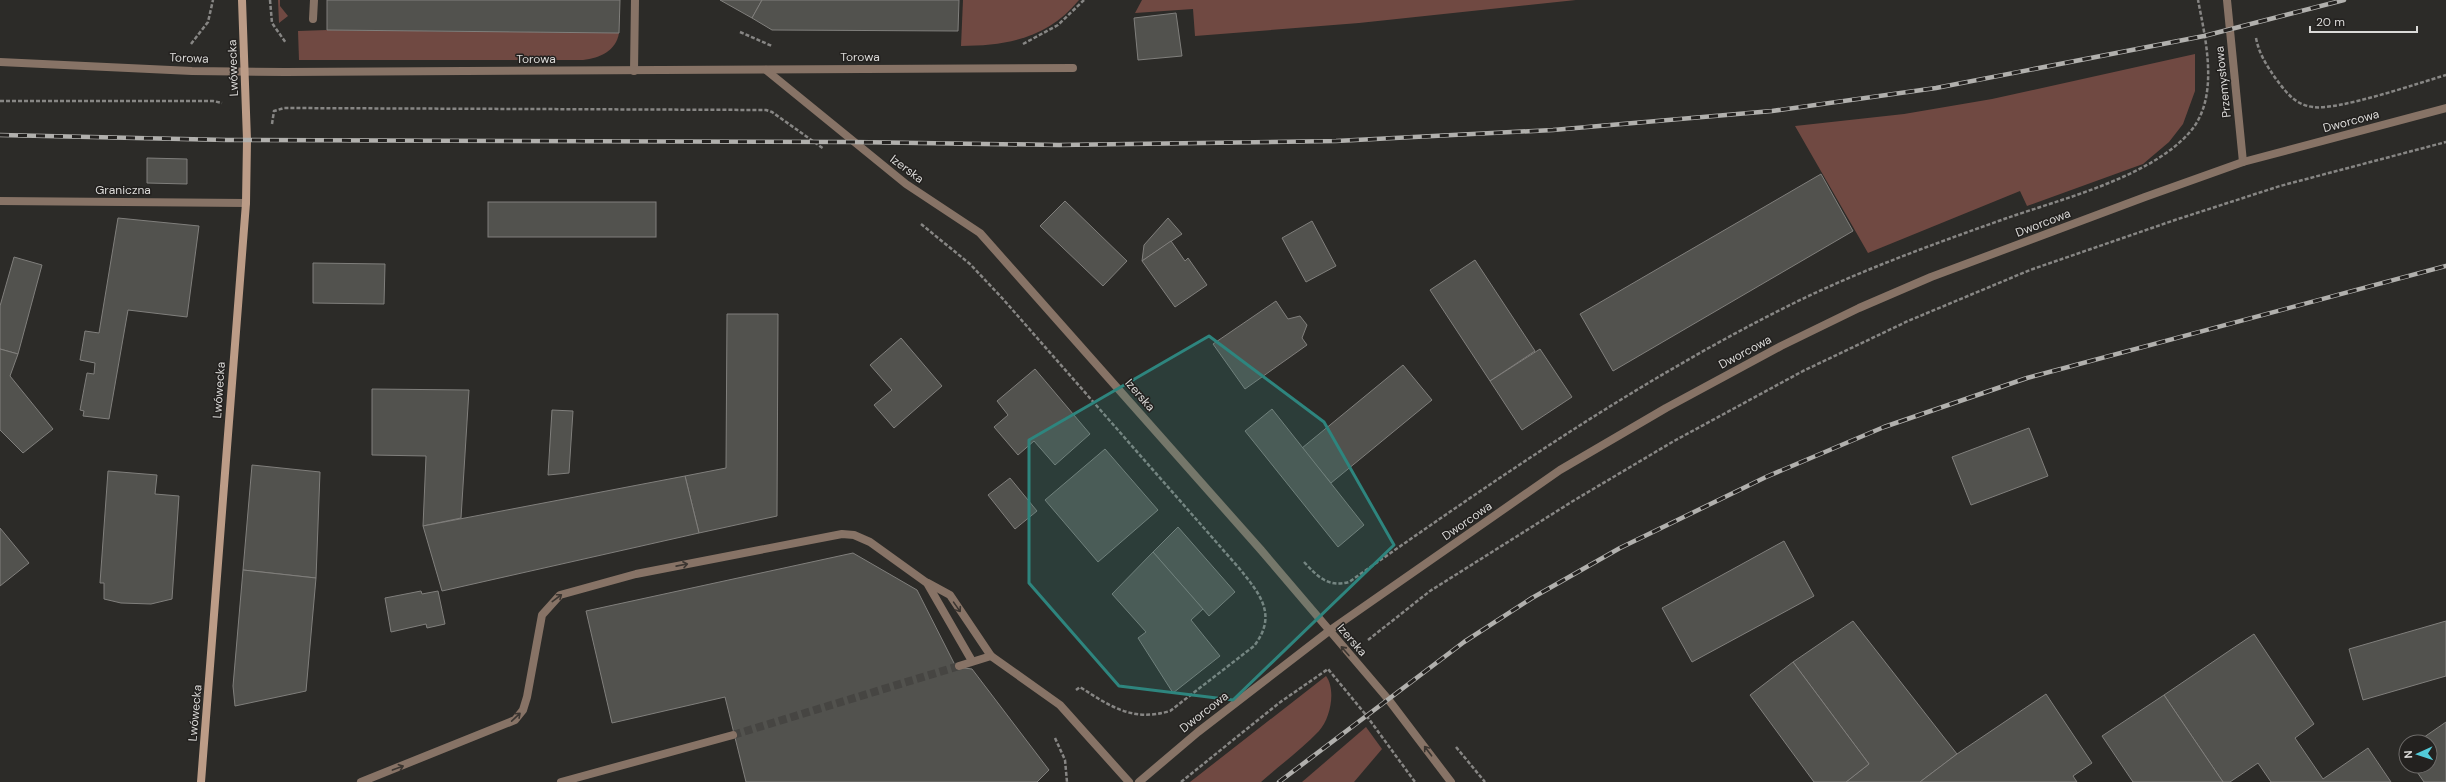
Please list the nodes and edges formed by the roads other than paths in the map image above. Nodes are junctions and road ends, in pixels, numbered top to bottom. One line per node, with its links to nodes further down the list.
1 (242, 0): 9 (street, Lwówecka)
2 (314, 0): 5 (street)
3 (635, 0): 10 (street)
4 (2227, 0): 12 (street, Przemysłowa)
5 (313, 19)
6 (0, 62): 9 (street, Torowa)
7 (1073, 68): 8 (street, Torowa)
8 (766, 70): 10 (street, Torowa); 16 (street, Izerska)
9 (245, 71): 10 (street, Torowa); 14 (street, Lwówecka)
10 (634, 71)
11 (2446, 108): 12 (street, Dworcowa)
12 (2243, 162): 16 (street, Dworcowa)
13 (0, 201): 14 (street, Graniczna)
14 (246, 203): 21 (street, Lwówecka)
15 (928, 583): 17 (street, one-way to 17); 18 (street); 22 (street, one-way to 15)
16 (1329, 632): 25 (street, Dworcowa); 26 (street, Izerska, one-way to 16)
17 (992, 656): 18 (street); 24 (street)
18 (972, 661): 19 (street)
19 (959, 666)
20 (734, 735): 23 (street)
21 (201, 782)
22 (361, 782)
23 (561, 782)
24 (1129, 782)
25 (1139, 782)
26 (1451, 782)

